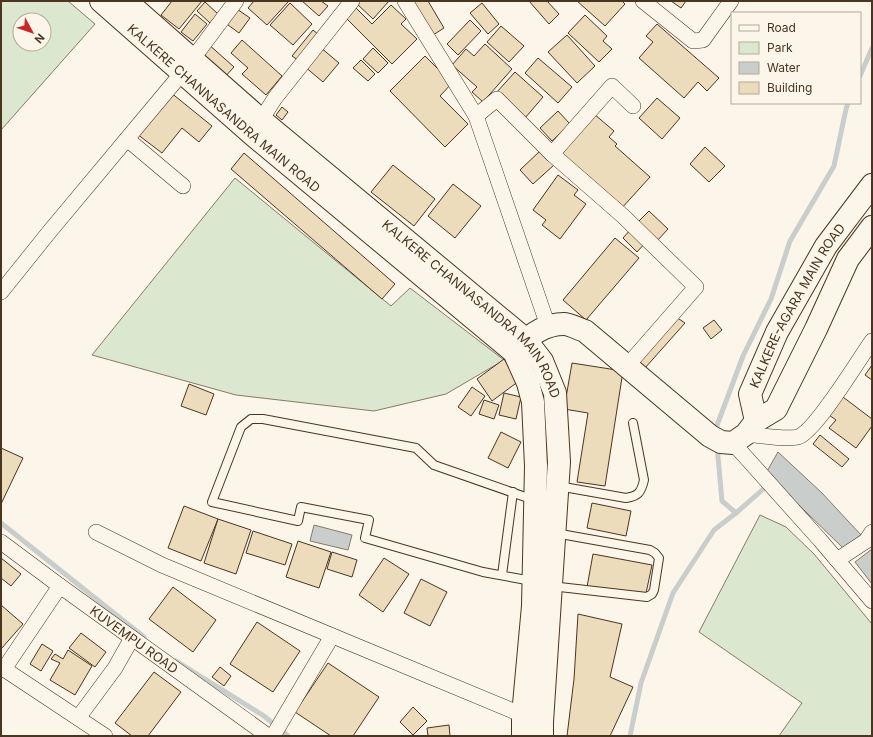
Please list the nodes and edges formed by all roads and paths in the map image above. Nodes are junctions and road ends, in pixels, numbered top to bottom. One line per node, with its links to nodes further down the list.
1 (101, 1): 8 (main road, KALKERE CHANNASANDRA MAIN ROAD)
2 (126, 1): 8 (main road, KALKERE CHANNASANDRA MAIN ROAD)
3 (236, 1): 8 (street)
4 (352, 1): 11 (street)
5 (405, 1): 10 (street)
6 (643, 1): 7 (street)
7 (731, 1)
8 (187, 66): 11 (main road, KALKERE CHANNASANDRA MAIN ROAD); 12 (street); 20 (main road, KALKERE CHANNASANDRA MAIN ROAD)
9 (634, 106): 13 (street)
10 (476, 116): 13 (street); 18 (street)
11 (261, 120): 20 (main road, KALKERE CHANNASANDRA MAIN ROAD)
12 (127, 139): 15 (street); 17 (street)
13 (552, 154): 21 (street)
14 (872, 185): 23 (main road, KALKERE-AGARA MAIN ROAD)
15 (183, 186)
16 (872, 227): 23 (main road, KALKERE-AGARA MAIN ROAD)
17 (1, 292)
18 (548, 326): 20 (main road); 21 (main road)
19 (872, 341): 23 (street)
20 (520, 345): 25 (main road, KALKERE CHANNASANDRA MAIN ROAD)
21 (627, 366): 23 (main road)
22 (633, 424): 25 (lane)
23 (733, 435): 30 (street)
24 (513, 492): 25 (lane); 31 (lane); 31 (lane)
25 (548, 499): 27 (main road, KALKERE CHANNASANDRA MAIN ROAD); 32 (main road)
26 (96, 532): 35 (street)
27 (554, 533): 32 (main road, KALKERE CHANNASANDRA MAIN ROAD); 32 (lane)
28 (869, 536): 30 (street)
29 (1, 542): 33 (street, KUVEMPU ROAD)
30 (843, 556): 34 (street)
31 (502, 575): 32 (lane)
32 (542, 584): 39 (main road)
33 (60, 586): 36 (street, KUVEMPU ROAD); 37 (street)
34 (872, 601)
35 (332, 636): 39 (street); 42 (street)
36 (132, 638): 38 (street); 41 (street, KUVEMPU ROAD)
37 (3, 668): 38 (street)
38 (78, 718): 40 (street)
39 (532, 727)
40 (104, 736)
41 (268, 736)
42 (273, 736)

